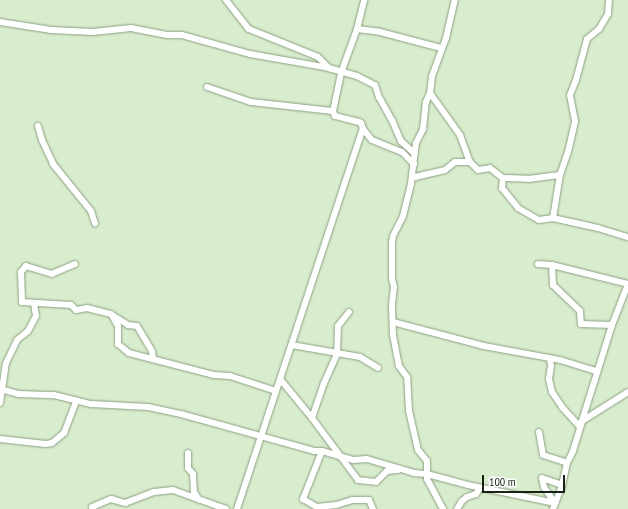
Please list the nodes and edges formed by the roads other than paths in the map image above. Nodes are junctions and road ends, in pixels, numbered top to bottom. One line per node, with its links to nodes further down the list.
1 (226, 0): 8 (street)
2 (364, 0): 6 (street)
3 (455, 0): 7 (street)
4 (609, 0): 19 (street)
5 (0, 22): 8 (street)
6 (357, 29): 7 (street); 9 (street)
7 (441, 48): 11 (street)
8 (329, 68): 9 (street)
9 (341, 73): 12 (street); 15 (street)
10 (207, 87): 12 (street)
11 (430, 93): 15 (street); 16 (street)
12 (333, 111): 14 (street)
13 (38, 126): 22 (street)
14 (363, 129): 17 (street); 32 (street)
15 (414, 153): 17 (street)
16 (470, 162): 18 (street); 20 (street)
17 (414, 164): 18 (street)
18 (412, 175): 30 (street)
19 (560, 175): 20 (street); 21 (street)
20 (503, 178): 21 (street)
21 (552, 218): 23 (street)
22 (95, 223)
23 (628, 237)
24 (75, 264): 27 (street)
25 (538, 264): 26 (street)
26 (552, 265): 31 (street); 31 (street)
27 (34, 303): 29 (street); 39 (street)
28 (349, 312): 33 (street)
29 (111, 314): 34 (street); 34 (street)
30 (393, 322): 35 (street); 54 (street)
31 (612, 325): 37 (street)
32 (292, 345): 33 (street); 38 (street)
33 (337, 354): 36 (street); 44 (street)
34 (153, 358): 40 (street)
35 (550, 358): 37 (street); 45 (street)
36 (378, 368)
37 (597, 371): 45 (street)
38 (280, 379): 40 (street); 44 (street)
39 (1, 389): 42 (street); 43 (street)
40 (276, 391): 47 (street)
41 (628, 392): 45 (street)
42 (76, 401): 47 (street); 48 (street)
43 (0, 402)
44 (312, 418): 51 (street)
45 (581, 424): 52 (street)
46 (538, 432): 52 (street)
47 (263, 436): 49 (street); 61 (street)
48 (0, 439)
49 (322, 451): 51 (street); 62 (street)
50 (188, 453): 57 (street)
51 (339, 456): 53 (street); 53 (street)
52 (567, 462): 55 (street)
53 (402, 470): 54 (street)
54 (427, 474): 56 (street); 63 (street)
55 (562, 485): 58 (street); 58 (street)
56 (480, 488): 58 (street); 64 (street)
57 (199, 500): 59 (street); 60 (street)
58 (554, 506)
59 (93, 509)
60 (226, 509)
61 (237, 509)
62 (373, 509)
63 (443, 509)
64 (457, 509)

